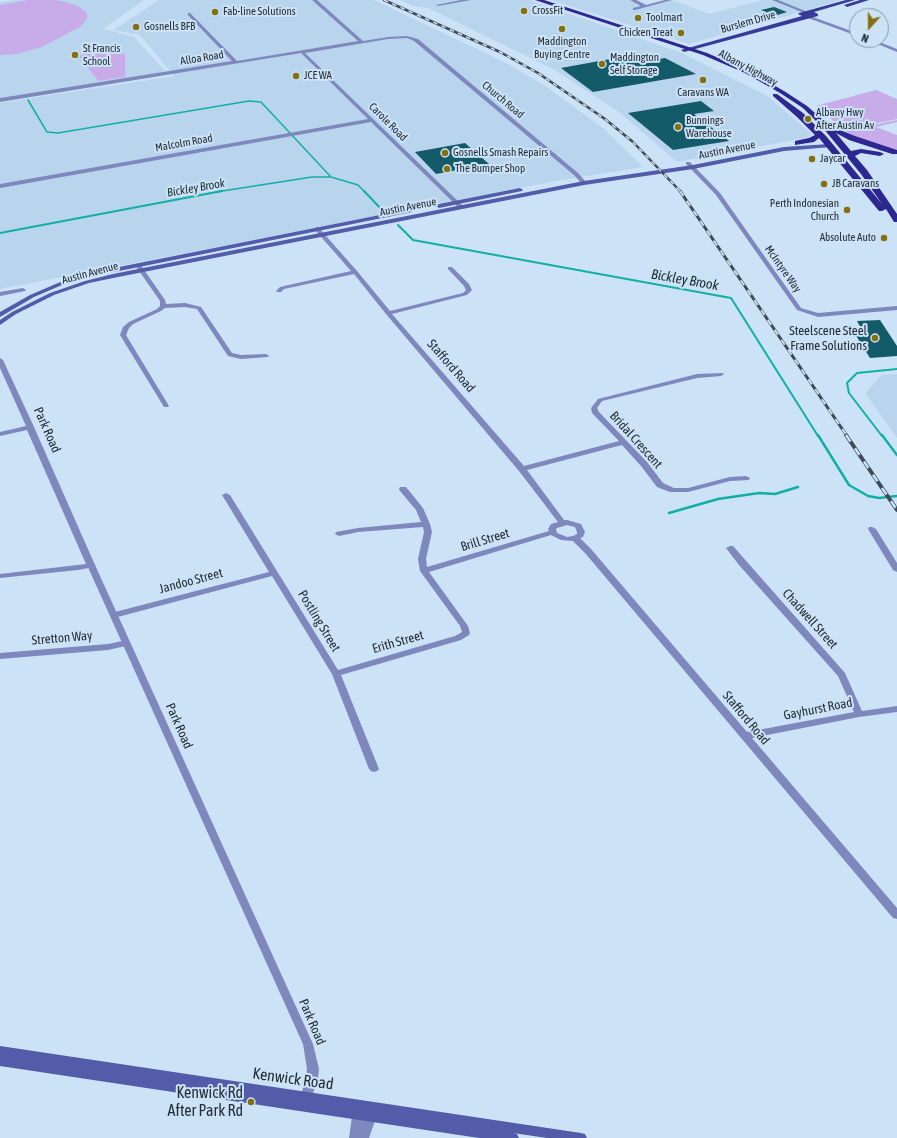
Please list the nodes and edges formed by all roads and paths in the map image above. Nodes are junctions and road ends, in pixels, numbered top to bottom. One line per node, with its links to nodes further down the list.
1 (314, 0): 16 (street)
2 (469, 0): 9 (street)
3 (538, 0): 18 (highway, Albany Highway)
4 (632, 0): 10 (street)
5 (670, 0): 10 (street)
6 (774, 0): 13 (street)
7 (852, 0): 13 (main road, Burslem Drive)
8 (866, 0): 13 (main road, Burslem Drive)
9 (438, 5)
10 (645, 6): 11 (street)
11 (635, 9)
12 (190, 14): 21 (street)
13 (807, 14): 14 (street); 17 (main road, Burslem Drive)
14 (849, 32)
15 (406, 37): 16 (street, Alloa Road); 33 (street, Church Road)
16 (363, 43): 19 (street, Alloa Road)
17 (708, 44): 18 (main road, Burslem Drive); 20 (highway)
18 (689, 50): 20 (highway, Albany Highway); 25 (highway, Albany Highway)
19 (302, 52): 21 (street, Alloa Road); 23 (street, Carole Road)
20 (705, 54): 24 (highway, Albany Highway)
21 (236, 63): 22 (street, Alloa Road)
22 (0, 100)
23 (372, 120): 34 (street, Malcolm Road); 35 (street, Carole Road)
24 (826, 126): 28 (highway, Albany Highway); 30 (highway)
25 (820, 135): 26 (highway); 27 (highway, Albany Highway)
26 (798, 143): 27 (main road, Austin Avenue); 32 (main road, Austin Avenue)
27 (828, 144): 28 (highway); 32 (main road, Austin Avenue); 38 (highway, Albany Highway)
28 (841, 144): 29 (highway, Albany Highway); 30 (highway); 31 (highway)
29 (851, 155): 31 (highway); 37 (highway, Albany Highway)
30 (895, 155): 31 (highway)
31 (887, 156)
32 (690, 165): 33 (main road, Austin Avenue); 48 (street, McIntyre Way)
33 (583, 181): 35 (main road, Austin Avenue); 36 (main road, Austin Avenue)
34 (0, 186)
35 (455, 202): 36 (street, Carole Road); 39 (main road, Austin Avenue)
36 (461, 207): 40 (main road, Austin Avenue)
37 (897, 220)
38 (897, 227)
39 (317, 229): 40 (street, Stafford Road); 41 (main road, Austin Avenue)
40 (321, 235): 41 (main road, Austin Avenue); 43 (street, Stafford Road)
41 (140, 267): 47 (street); 50 (main road, Austin Avenue); 51 (main road, Austin Avenue)
42 (450, 268): 49 (street)
43 (355, 272): 45 (street); 49 (street, Stafford Road)
44 (23, 290): 46 (street)
45 (279, 291)
46 (0, 294)
47 (164, 306): 52 (street); 55 (street)
48 (897, 308)
49 (388, 313): 59 (street, Stafford Road)
50 (0, 315)
51 (0, 323)
52 (266, 356)
53 (0, 360): 56 (street, Park Road)
54 (721, 374): 58 (street, Bridal Crescent)
55 (166, 406)
56 (30, 427): 57 (street); 70 (street, Park Road)
57 (0, 434)
58 (624, 442): 59 (street); 60 (street, Bridal Crescent)
59 (522, 469): 63 (street, Stafford Road)
60 (746, 478)
61 (403, 489): 64 (street)
62 (226, 495): 73 (street, Postling Street)
63 (562, 522): 66 (street); 68 (street)
64 (426, 524): 67 (street); 72 (street)
65 (872, 529): 71 (street)
66 (553, 532): 68 (street); 72 (street, Brill Street)
67 (339, 534)
68 (575, 538): 81 (street, Stafford Road)
69 (730, 548): 80 (street, Chadwell Street)
70 (91, 565): 74 (street); 75 (street, Park Road)
71 (897, 570)
72 (424, 571): 78 (street, Erith Street)
73 (274, 573): 75 (street, Jandoo Street); 78 (street, Postling Street)
74 (0, 576)
75 (114, 616): 76 (street, Park Road)
76 (126, 643): 77 (street, Stretton Way); 86 (street, Park Road)
77 (0, 656)
78 (336, 674): 82 (street, Postling Street)
79 (897, 709): 80 (street, Gayhurst Road)
80 (859, 714): 81 (street, Gayhurst Road)
81 (745, 736): 83 (street, Stafford Road)
82 (374, 769)
83 (897, 915)
84 (0, 1051): 86 (main road, Kenwick Road)
85 (0, 1062): 86 (main road, Kenwick Road)
86 (305, 1102): 87 (main road, Kenwick Road)
87 (359, 1110): 88 (main road, Kenwick Road); 89 (street)
88 (372, 1112): 90 (street); 91 (main road, Kenwick Road); 92 (main road, Kenwick Road)
89 (355, 1138)
90 (363, 1138)
91 (513, 1138)
92 (581, 1138)

